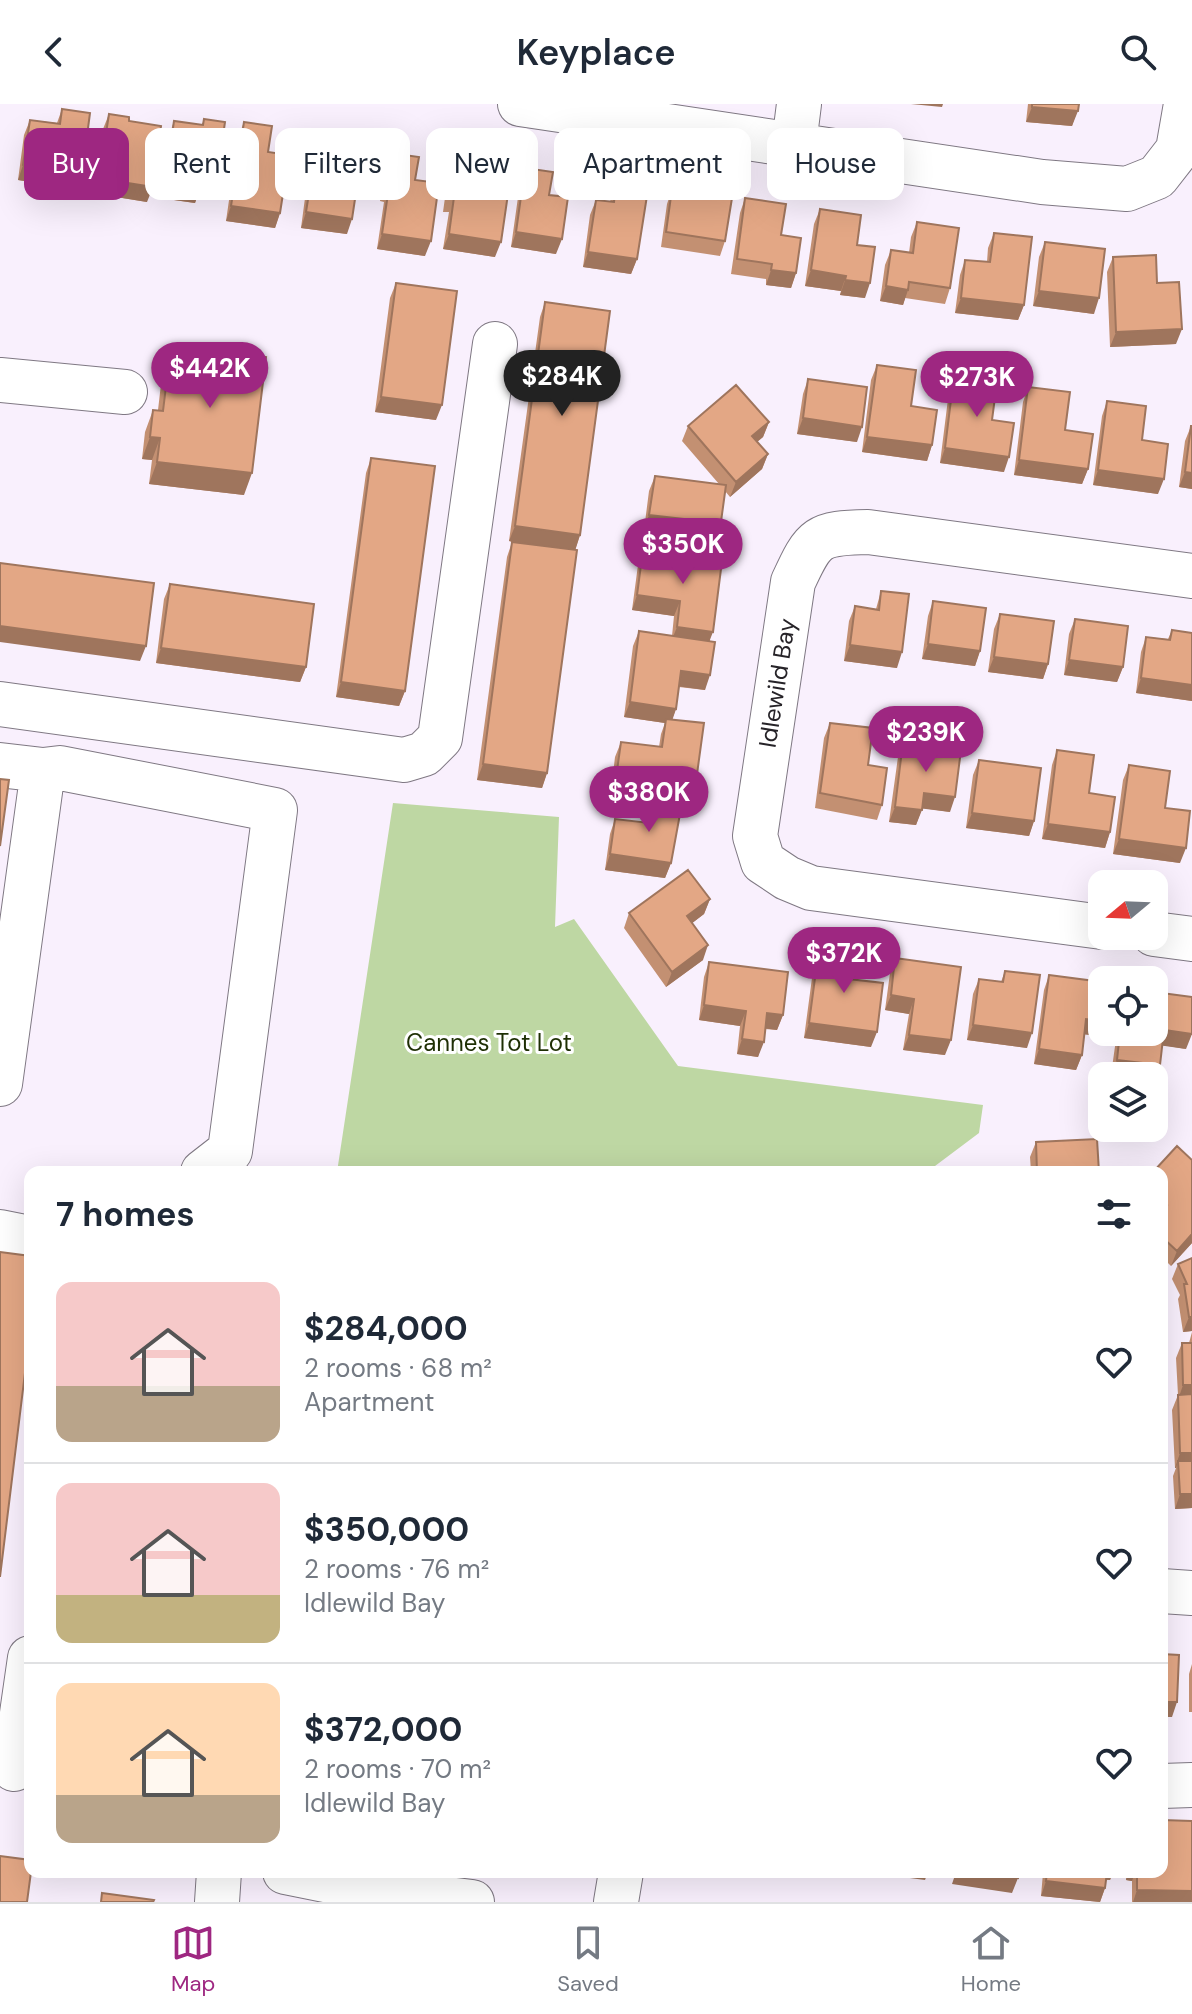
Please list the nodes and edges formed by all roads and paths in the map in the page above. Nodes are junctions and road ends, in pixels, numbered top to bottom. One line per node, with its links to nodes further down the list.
1 (520, 104): 3 (street)
2 (1186, 104): 3 (street)
3 (797, 124)
4 (495, 344): 8 (street)
5 (0, 380): 6 (street)
6 (125, 392)
7 (1192, 576): 11 (street, Idlewild Bay)
8 (0, 704)
9 (0, 765): 10 (street)
10 (43, 770): 14 (street); 15 (street)
11 (1088, 925)
12 (1168, 936): 13 (street)
13 (1192, 939)
14 (0, 1084)
15 (211, 1166)
16 (0, 1232): 17 (street)
17 (24, 1237)
18 (1168, 1591): 19 (street)
19 (1192, 1593)
20 (24, 1702): 21 (street)
21 (15, 1769)
22 (1192, 1785): 23 (street)
23 (1168, 1786)
24 (219, 1878): 27 (street)
25 (315, 1878): 28 (street)
26 (620, 1878): 29 (street)
27 (217, 1902)
28 (472, 1902)
29 (616, 1902)

